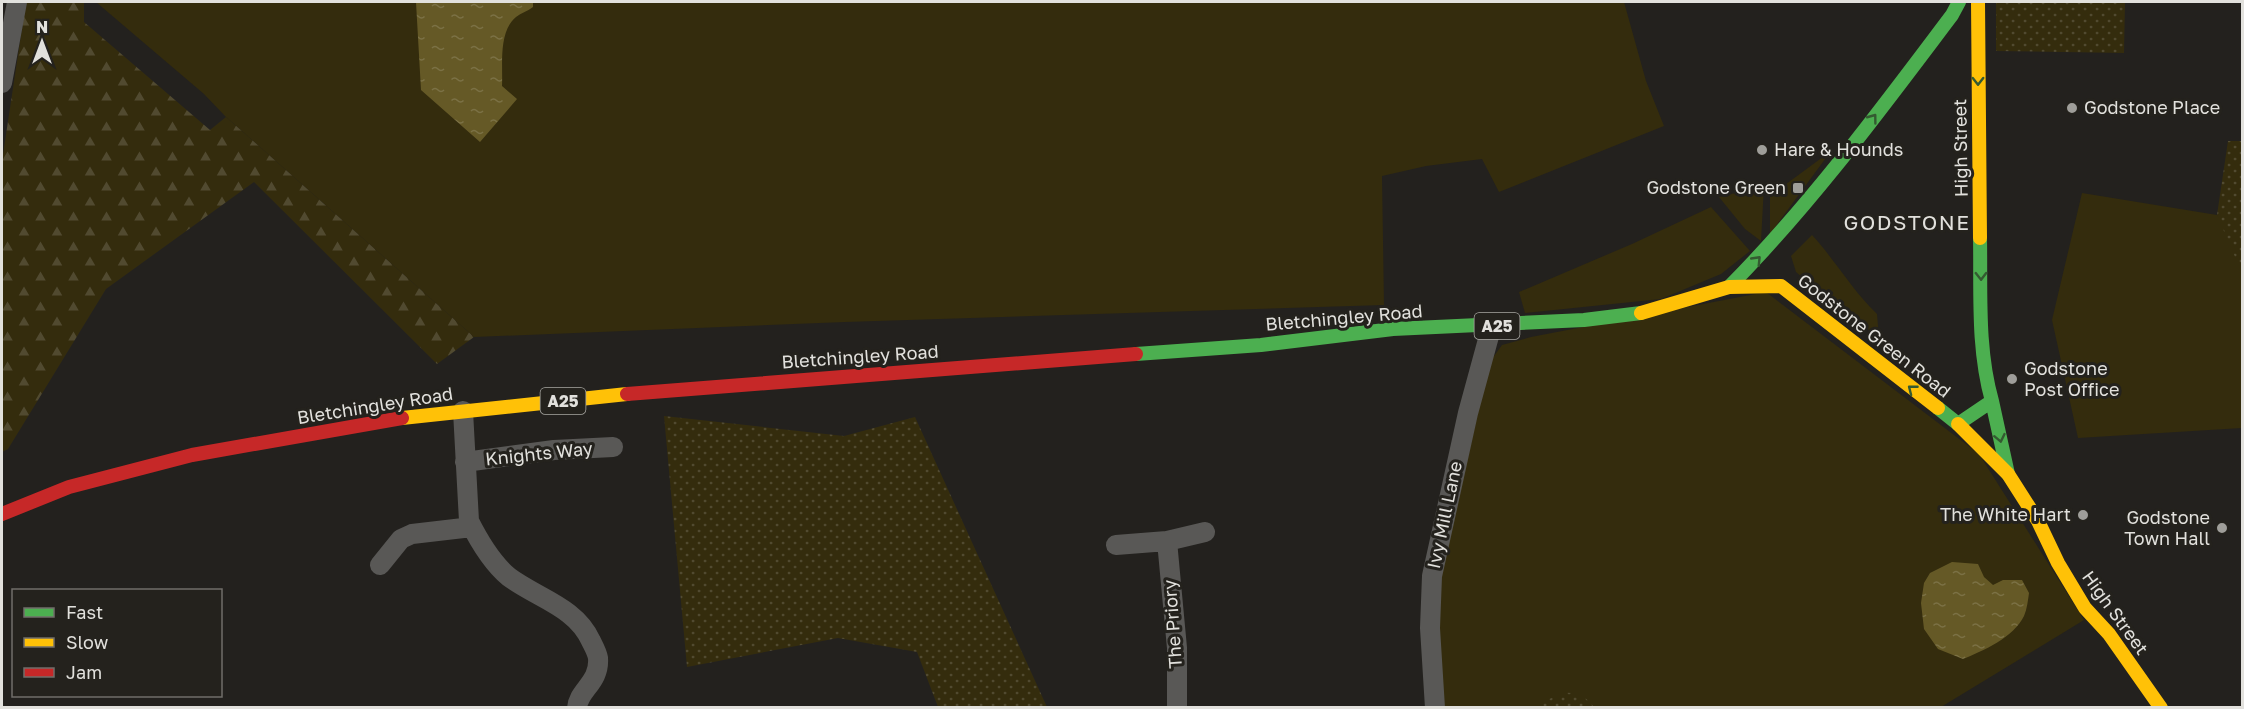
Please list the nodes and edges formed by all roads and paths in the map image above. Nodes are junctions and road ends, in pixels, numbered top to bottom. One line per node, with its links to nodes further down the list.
1 (17, 2): 6 (street)
2 (1959, 2): 4 (main road)
3 (1978, 2): 5 (main road, High Street)
4 (1948, 20): 5 (main road); 7 (main road, one-way to 4)
5 (1978, 40): 11 (main road, High Street, one-way to 11)
6 (2, 83)
7 (1783, 231): 8 (main road); 9 (main road, one-way to 7)
8 (1782, 249)
9 (1729, 287): 10 (main road, Bletchingley Road / A25); 13 (main road, Godstone Green Road / A25, one-way to 9)
10 (1489, 327): 12 (main road, Bletchingley Road / A25); 25 (street, Ivy Mill Lane)
11 (1992, 401): 13 (main road); 16 (main road, High Street, one-way to 16)
12 (463, 411): 15 (street, Knights Way); 17 (main road, Bletchingley Road / A25)
13 (1958, 424): 16 (main road, Godstone Green Road)
14 (613, 447): 15 (street, Knights Way)
15 (465, 462): 18 (street, Knights Way)
16 (2008, 474): 26 (main road, High Street)
17 (2, 514)
18 (472, 527): 22 (street); 23 (street, Knights Way)
19 (1205, 532): 20 (street)
20 (1167, 541): 21 (street); 24 (street, The Priory)
21 (1116, 545)
22 (380, 565)
23 (577, 708)
24 (1177, 708)
25 (1435, 708)
26 (2161, 708)

